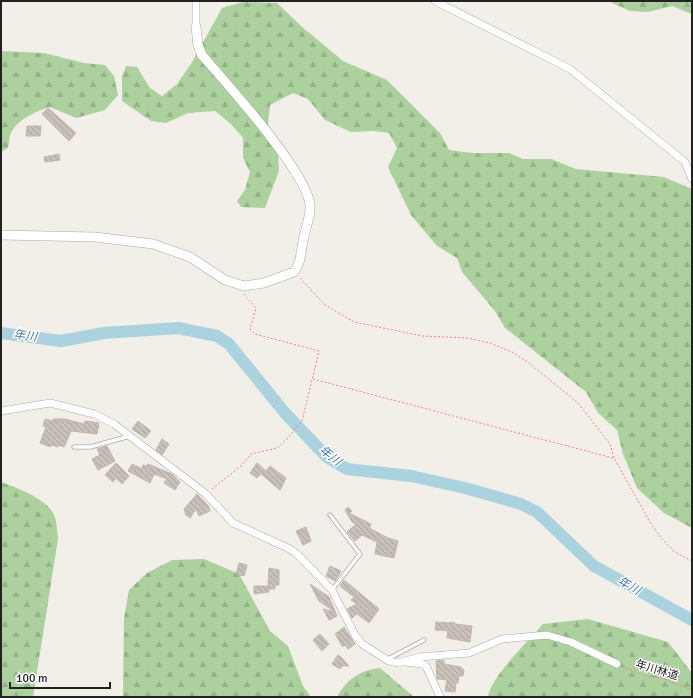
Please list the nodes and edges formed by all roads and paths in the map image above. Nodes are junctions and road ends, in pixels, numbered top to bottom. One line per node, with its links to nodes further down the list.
1 (196, 1): 3 (street)
2 (436, 1): 4 (street)
3 (196, 27): 6 (street)
4 (692, 179)
5 (1, 235): 6 (street)
6 (294, 272): 12 (path)
7 (244, 294): 8 (path)
8 (313, 379): 12 (path); 13 (path)
9 (1, 411): 10 (street)
10 (130, 436): 11 (lane); 13 (street)
11 (74, 447)
12 (614, 458): 15 (path)
13 (206, 494): 16 (street)
14 (330, 515): 16 (lane)
15 (692, 561)
16 (332, 590): 18 (street)
17 (424, 640): 18 (lane)
18 (386, 660): 19 (street)
19 (404, 662): 20 (street); 22 (street)
20 (617, 664): 21 (path, 年川林道)
21 (692, 690)
22 (440, 697)

